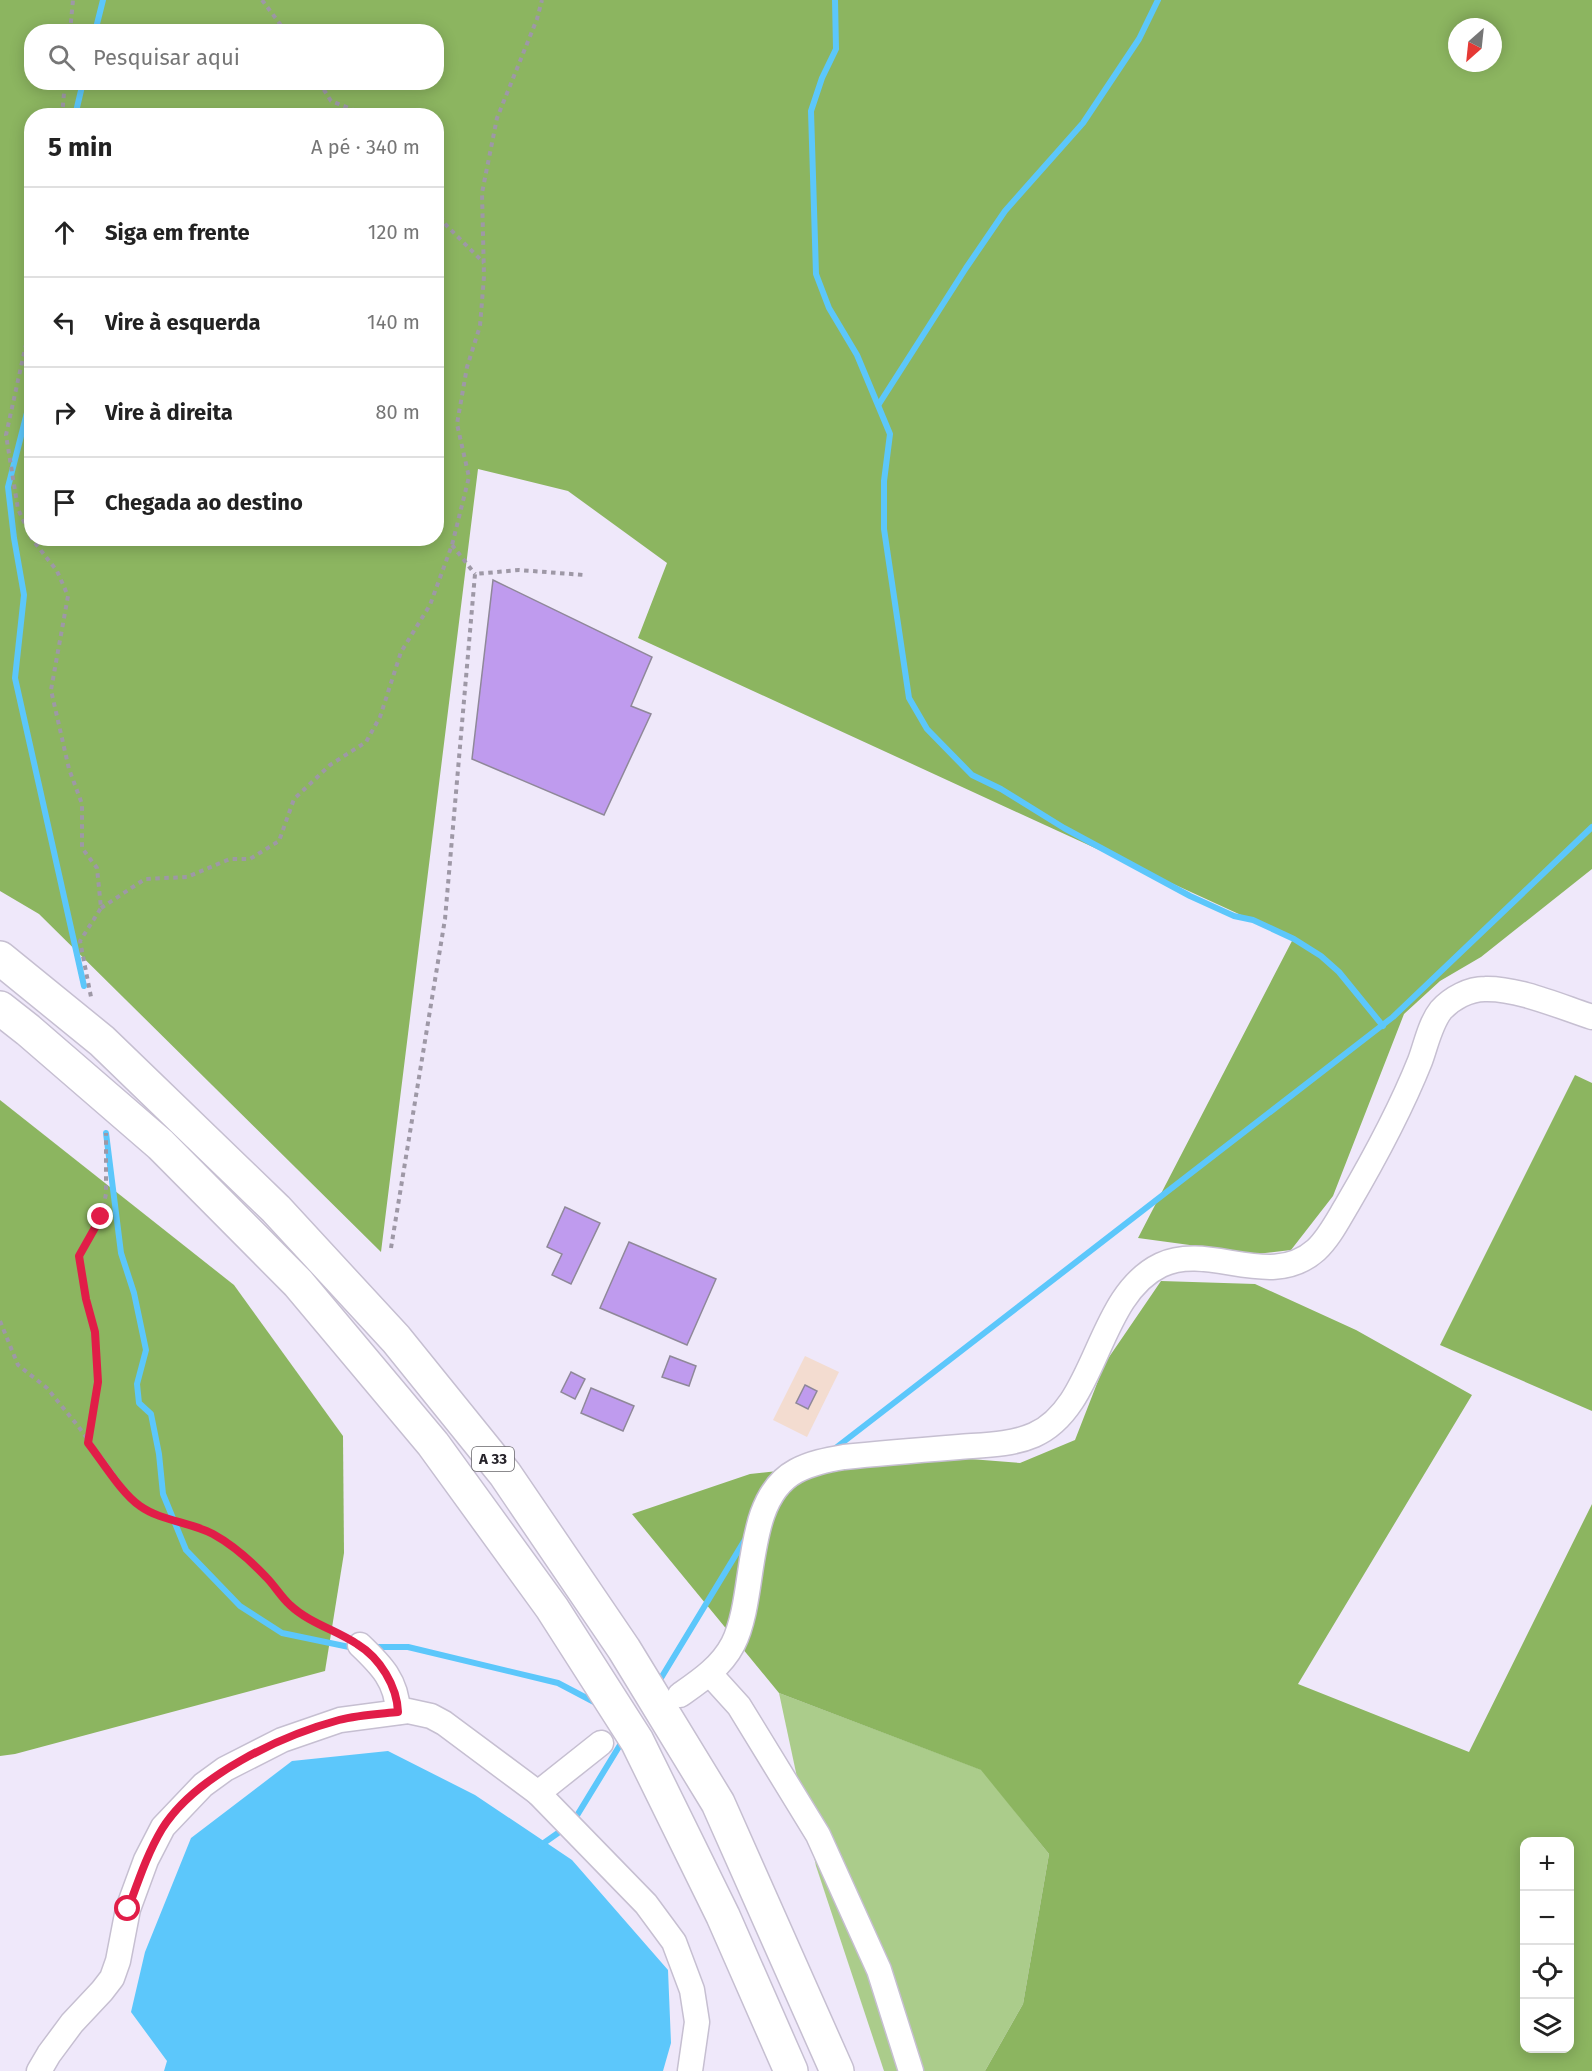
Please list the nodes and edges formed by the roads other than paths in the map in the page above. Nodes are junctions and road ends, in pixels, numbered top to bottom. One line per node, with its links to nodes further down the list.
1 (0, 958): 13 (highway, A 33)
2 (0, 1008): 12 (highway, A 33)
3 (1592, 1017): 5 (street)
4 (360, 1645): 7 (street)
5 (710, 1674): 6 (street); 14 (street)
6 (680, 1695)
7 (398, 1712): 9 (street); 10 (street)
8 (601, 1743): 9 (street)
9 (538, 1793): 11 (street)
10 (39, 2071)
11 (690, 2071)
12 (791, 2071)
13 (837, 2071)
14 (911, 2071)

